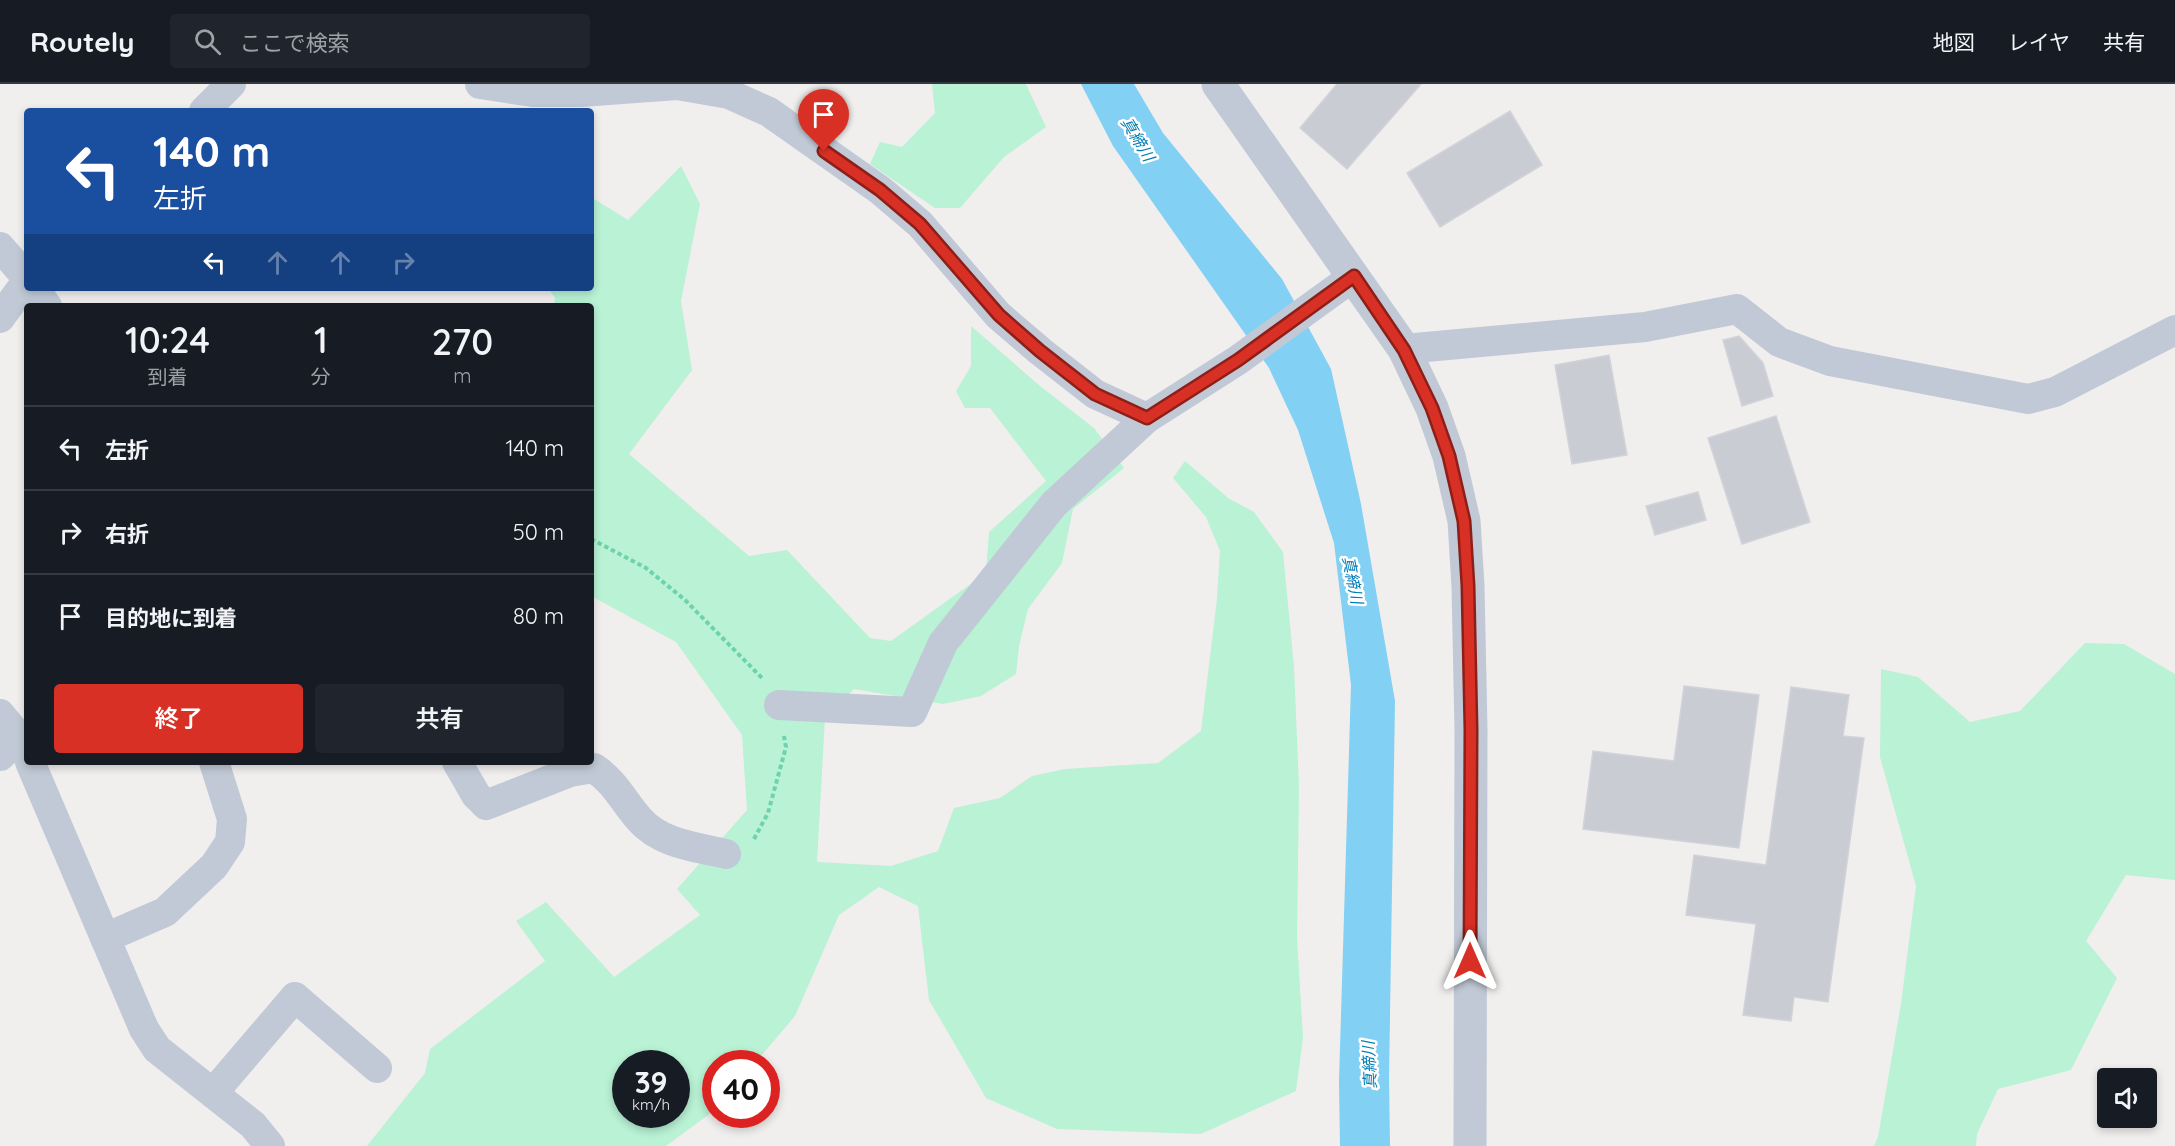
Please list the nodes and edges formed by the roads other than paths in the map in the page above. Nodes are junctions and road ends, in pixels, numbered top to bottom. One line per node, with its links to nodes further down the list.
1 (231, 84): 5 (street)
2 (480, 84): 4 (street)
3 (1218, 84): 9 (street)
4 (733, 89): 15 (street)
5 (207, 108)
6 (0, 247): 7 (street)
7 (24, 275)
8 (24, 283): 12 (street)
9 (1344, 283): 14 (street); 15 (street)
10 (36, 291): 11 (street)
11 (46, 303)
12 (0, 318)
13 (2175, 330): 14 (street)
14 (1404, 350): 27 (street)
15 (1147, 418): 16 (street)
16 (779, 705)
17 (0, 714): 18 (street)
18 (21, 749)
19 (28, 765): 23 (street)
20 (215, 765): 23 (street)
21 (459, 765): 22 (street)
22 (726, 854)
23 (105, 938): 25 (street)
24 (377, 1068): 25 (street)
25 (213, 1093): 26 (street)
26 (270, 1146)
27 (1470, 1146)

